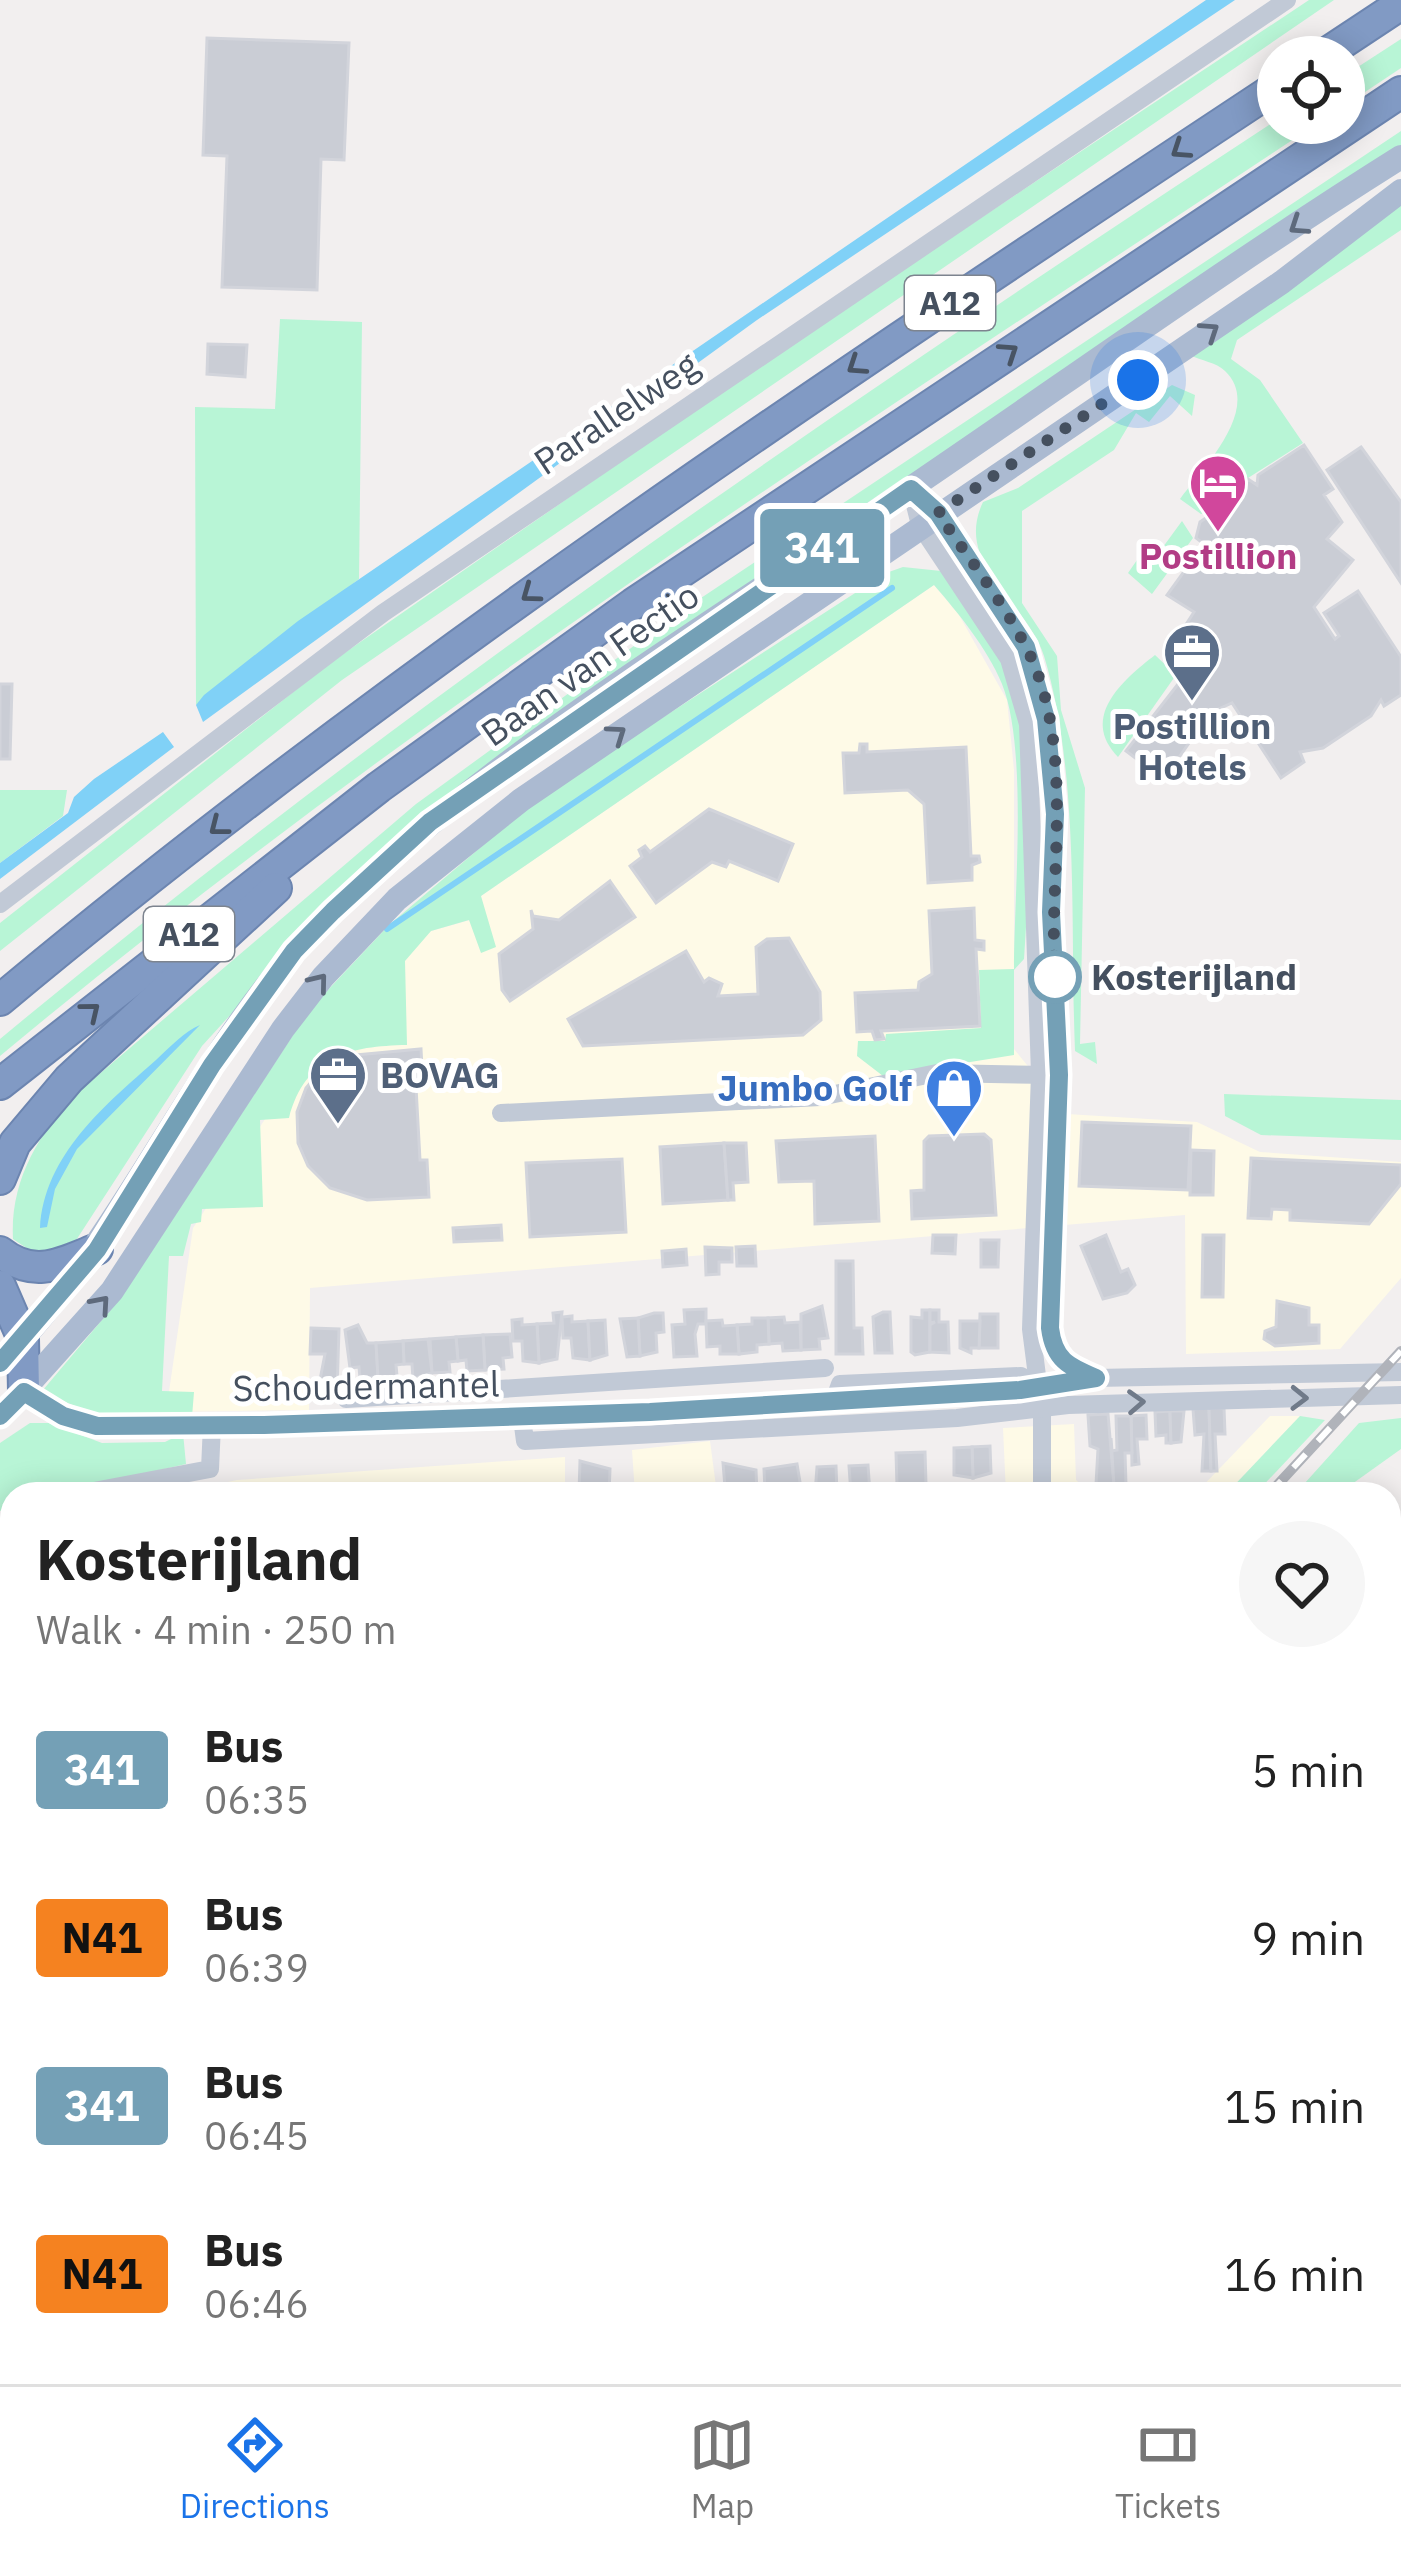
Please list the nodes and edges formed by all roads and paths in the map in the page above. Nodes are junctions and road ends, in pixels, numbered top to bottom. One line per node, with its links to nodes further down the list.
1 (1287, 0): 11 (street, Parallelweg)
2 (1401, 4): 3 (highway)
3 (1353, 36)
4 (1401, 92): 10 (highway, A12, one-way to 4)
5 (1257, 100): 12 (highway, A12, one-way to 12)
6 (1401, 157): 8 (main road, Baan van Fectio, one-way to 8)
7 (1401, 191): 9 (main road, Baan van Fectio, one-way to 7)
8 (911, 489): 9 (street); 19 (main road, Baan van Fectio)
9 (929, 519): 15 (street); 29 (main road, Baan van Fectio, one-way to 9)
10 (379, 788): 16 (highway, A12, one-way to 10); 18 (highway, A12)
11 (0, 904)
12 (60, 950): 13 (highway, A12); 14 (highway, A12)
13 (0, 983)
14 (0, 1000)
15 (1049, 1074): 17 (street); 23 (street); 30 (street)
16 (0, 1084)
17 (501, 1114)
18 (0, 1178)
19 (97, 1250): 20 (highway); 22 (main road, Baan van Fectio)
20 (0, 1252)
21 (0, 1286): 22 (highway)
22 (23, 1340): 24 (main road); 29 (highway)
23 (1053, 1352): 27 (street); 30 (street)
24 (0, 1363)
25 (825, 1368): 28 (street, Schoudermantel)
26 (1395, 1372): 27 (street, Schoudermantel)
27 (1096, 1378): 30 (street, Schoudermantel)
28 (621, 1380): 32 (street, Schoudermantel); 34 (street)
29 (12, 1384): 35 (main road); 37 (street, Schoudermantel)
30 (1039, 1385): 33 (street); 34 (street, Schoudermantel)
31 (1401, 1395): 33 (street, Schoudermantel, one-way to 31)
32 (346, 1399)
33 (1041, 1411): 36 (street, Schoudermantel); 39 (street)
34 (624, 1413): 36 (street, Schoudermantel)
35 (0, 1416)
36 (522, 1418): 37 (street, Schoudermantel)
37 (212, 1426): 38 (street, Schoudermantel)
38 (139, 1482)
39 (1042, 1482)

